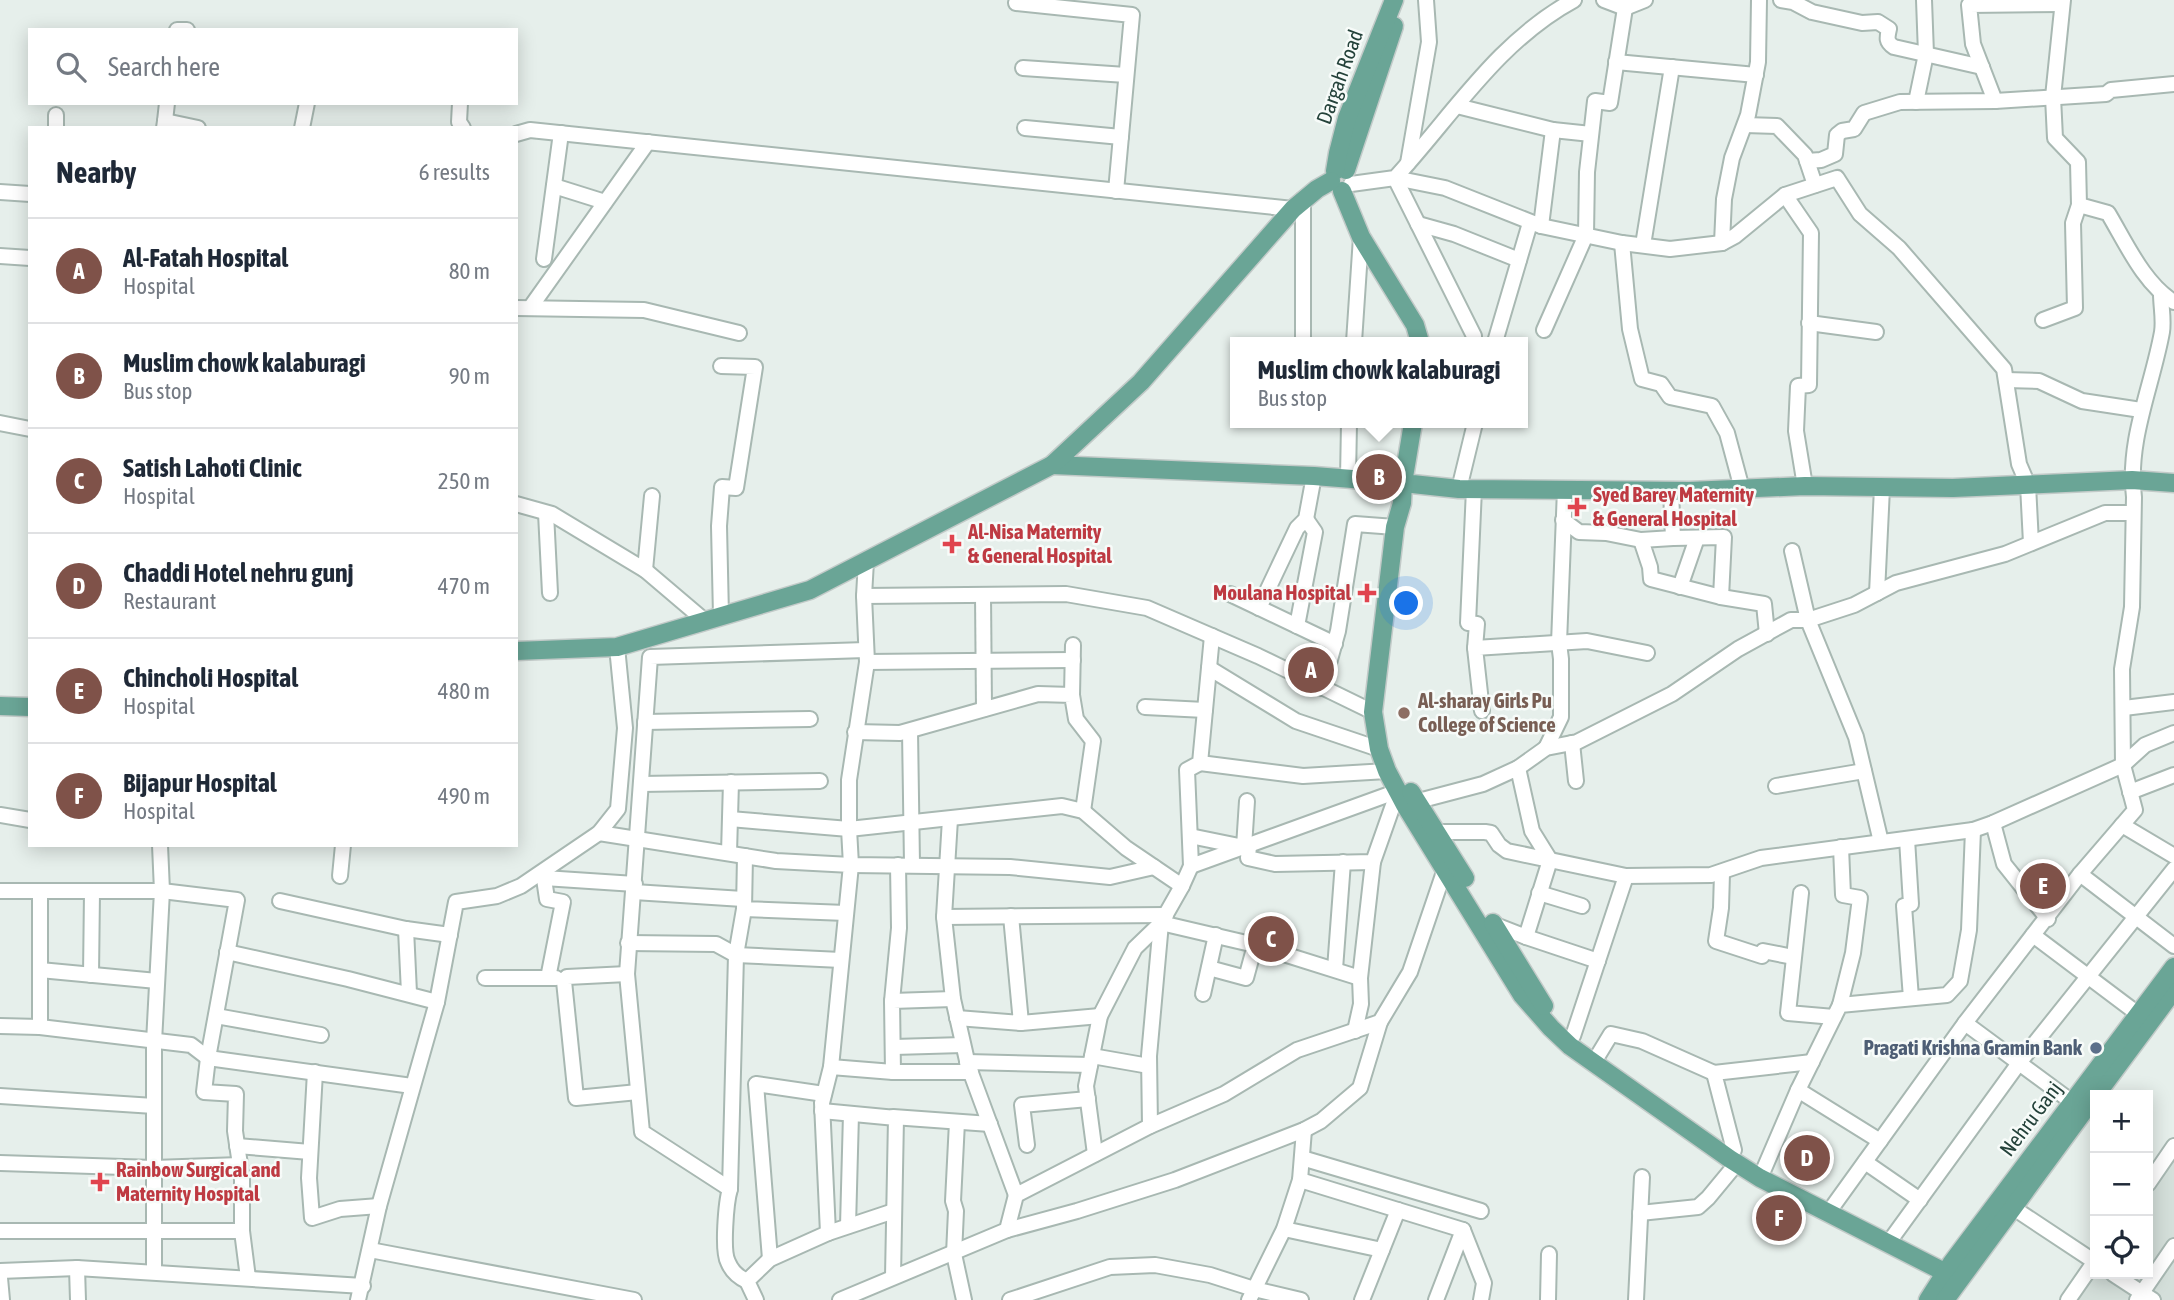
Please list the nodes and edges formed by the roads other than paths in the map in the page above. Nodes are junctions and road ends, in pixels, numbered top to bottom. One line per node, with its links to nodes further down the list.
1 (1394, 0): 43 (main road, Dargah Road)
2 (1404, 0): 43 (main road, Dargah Road)
3 (1426, 0): 41 (street)
4 (1604, 0): 13 (street)
5 (1646, 0): 13 (street)
6 (1759, 0): 20 (street)
7 (1781, 0): 14 (street)
8 (1924, 0): 14 (street)
9 (1566, 2): 28 (street)
10 (2062, 2): 17 (street); 22 (street)
11 (1016, 3): 12 (street)
12 (1054, 4): 19 (street)
13 (1625, 8): 15 (street)
14 (1926, 54): 17 (street); 24 (street)
15 (1616, 62): 16 (street); 37 (street)
16 (1672, 67): 20 (street); 59 (street)
17 (1982, 67): 23 (street)
18 (1023, 68): 19 (street)
19 (1126, 75): 38 (street)
20 (1756, 75): 30 (street)
21 (2174, 84): 22 (street)
22 (2053, 97): 23 (street); 52 (street)
23 (1995, 101): 24 (street)
24 (1916, 102): 40 (street)
25 (167, 105): 29 (street)
26 (307, 105): 31 (street)
27 (460, 105): 32 (street)
28 (1457, 106): 34 (street); 41 (street)
29 (164, 124)
30 (1745, 125): 40 (street); 58 (street)
31 (302, 126)
32 (462, 126)
33 (1025, 128): 38 (street)
34 (1553, 130): 37 (street); 54 (street)
35 (518, 133): 36 (street)
36 (561, 133): 39 (street); 45 (street)
37 (1591, 134): 55 (street)
38 (1121, 137): 46 (street)
39 (648, 142): 46 (street); 50 (street)
40 (1807, 161): 44 (street)
41 (1408, 164): 42 (street)
42 (1395, 178): 43 (street); 53 (street); 54 (street)
43 (1341, 180): 51 (main road); 56 (main road)
44 (1815, 185): 49 (street); 78 (street)
45 (554, 186): 50 (street); 62 (street)
46 (1116, 191): 51 (street)
47 (0, 192): 48 (street)
48 (28, 194)
49 (1785, 195): 58 (street); 68 (street)
50 (605, 202): 66 (street)
51 (1298, 204): 72 (street); 85 (main road)
52 (2079, 205): 64 (street); 67 (street)
53 (1418, 224): 63 (street); 75 (street)
54 (1535, 225): 55 (street); 63 (street)
55 (1586, 235): 57 (street); 69 (street)
56 (1361, 237): 73 (street); 74 (main road)
57 (1622, 243): 59 (street); 96 (street)
58 (1723, 243): 59 (street)
59 (1643, 245)
60 (0, 256): 61 (street)
61 (28, 258)
62 (544, 259)
63 (1519, 260): 76 (street)
64 (2161, 294): 65 (street); 79 (street)
65 (2174, 302)
66 (523, 308): 71 (street)
67 (2043, 320)
68 (1809, 323): 70 (street); 92 (street)
69 (1544, 330)
70 (1876, 332)
71 (739, 333)
72 (1303, 337)
73 (1354, 337)
74 (1419, 337)
75 (1474, 337)
76 (1496, 337)
77 (721, 366): 121 (street)
78 (2006, 380): 79 (street); 91 (street)
79 (2141, 410): 88 (street)
80 (0, 423): 84 (street)
81 (1349, 428): 87 (street)
82 (1412, 428): 90 (main road)
83 (1474, 428): 94 (street)
84 (28, 429)
85 (1052, 464): 86 (main road); 111 (main road)
86 (1314, 476): 87 (main road); 103 (street)
87 (1348, 478): 90 (main road)
88 (2132, 480): 89 (main road); 91 (main road); 102 (street)
89 (2174, 482)
90 (1403, 483): 94 (main road); 99 (main road)
91 (2028, 485): 93 (main road); 109 (street)
92 (1805, 486): 93 (main road); 96 (main road)
93 (1882, 488): 115 (street)
94 (1466, 489): 95 (main road); 129 (street)
95 (1564, 489): 97 (main road); 104 (street)
96 (1742, 489): 97 (main road)
97 (1671, 491): 106 (street)
98 (652, 496): 112 (street)
99 (1402, 503): 105 (main road); 166 (main road)
100 (518, 506): 101 (street)
101 (546, 513): 112 (street); 114 (street)
102 (2133, 513): 109 (street); 141 (street)
103 (1306, 519): 120 (street); 123 (street)
104 (1563, 520): 108 (street); 126 (street)
105 (1395, 527): 127 (street); 145 (main road)
106 (1673, 538): 107 (street); 108 (street)
107 (1697, 538): 113 (street); 119 (street)
108 (1641, 540): 113 (street)
109 (2031, 543): 115 (street)
110 (1792, 551): 122 (street)
111 (866, 561): 118 (street); 121 (main road)
112 (645, 570): 121 (street)
113 (1680, 587): 119 (street)
114 (550, 593)
115 (1877, 593): 122 (street)
116 (1230, 594): 120 (street)
117 (983, 595): 118 (street); 125 (street); 133 (street)
118 (864, 596): 132 (street)
119 (1721, 597): 124 (street)
120 (1259, 608): 123 (street)
121 (713, 618): 128 (main road)
122 (1808, 620): 124 (street); 158 (street)
123 (1297, 626): 127 (street)
124 (1767, 634): 151 (street)
125 (1212, 636): 134 (street); 135 (street)
126 (1559, 642): 129 (street); 131 (street); 152 (street)
127 (1335, 645): 135 (street)
128 (617, 647): 130 (main road); 179 (street)
129 (1475, 648): 144 (street)
130 (518, 651)
131 (1647, 653)
132 (867, 656): 133 (street); 147 (street); 149 (street)
133 (984, 662): 136 (street); 142 (street)
134 (1209, 668): 143 (street); 153 (street)
135 (1322, 688): 145 (street)
136 (1072, 695): 142 (street); 168 (street)
137 (2174, 702): 141 (street)
138 (0, 706): 139 (main road)
139 (28, 706)
140 (1144, 707): 143 (street)
141 (2124, 708): 155 (street)
142 (984, 709): 148 (street)
143 (1205, 710): 154 (street)
144 (1482, 711)
145 (1373, 712): 153 (main road)
146 (810, 719): 147 (street)
147 (645, 722): 163 (street)
148 (910, 731): 149 (street); 174 (street)
149 (855, 732): 176 (street)
150 (2174, 733): 155 (street)
151 (1572, 743): 152 (street); 161 (street)
152 (1546, 748): 156 (street)
153 (1378, 749): 157 (main road)
154 (1200, 763): 157 (street); 180 (street)
155 (2123, 765): 165 (street); 173 (street)
156 (1518, 768): 166 (street); 191 (street)
157 (1387, 771): 166 (main road)
158 (1864, 771): 164 (street); 183 (street)
159 (2174, 775): 165 (street)
160 (820, 781): 162 (street)
161 (1576, 781)
162 (732, 782): 163 (street); 170 (street)
163 (642, 783): 181 (street)
164 (1776, 786)
165 (2130, 792): 175 (street)
166 (1407, 799): 178 (main road); 184 (street); 192 (street); 199 (main road)
167 (1247, 801): 184 (street)
168 (1083, 811): 171 (street); 198 (street)
169 (0, 815): 172 (street)
170 (730, 819): 176 (street); 188 (street)
171 (950, 819): 174 (street); 196 (street)
172 (28, 820)
173 (1993, 823): 177 (street); 222 (street)
174 (911, 824): 176 (street); 195 (street)
175 (2122, 825): 190 (street); 202 (street)
176 (849, 830): 194 (street)
177 (1973, 830): 182 (street); 251 (street)
178 (1437, 832): 191 (street); 223 (main road)
179 (599, 833): 181 (street); 203 (street)
180 (1190, 836): 184 (street); 197 (street)
181 (638, 838): 188 (street); 207 (street)
182 (1907, 838): 183 (street); 251 (street)
183 (1881, 842): 187 (street)
184 (1247, 846): 193 (street); 197 (street)
185 (160, 847): 210 (street)
186 (343, 847): 204 (street)
187 (1841, 847): 201 (street); 256 (street)
188 (729, 853): 189 (street)
189 (745, 856): 194 (street); 215 (street)
190 (2174, 856)
191 (1550, 860): 205 (street); 212 (street)
192 (1373, 862): 193 (street); 247 (street)
193 (1343, 863): 239 (street)
194 (851, 865): 195 (street); 217 (street)
195 (905, 865): 196 (street); 254 (street)
196 (947, 865): 198 (street); 220 (street)
197 (1191, 866): 206 (street)
198 (1154, 867): 206 (street)
199 (1445, 869): 261 (street); 273 (main road)
200 (2174, 869): 219 (street)
201 (1723, 873): 205 (street); 234 (street)
202 (2080, 874): 219 (street); 222 (street)
203 (544, 875): 207 (street); 225 (street); 245 (street)
204 (340, 876)
205 (1626, 876): 236 (street)
206 (1182, 886): 221 (street)
207 (634, 888): 215 (street); 229 (street)
208 (0, 891): 211 (street)
209 (92, 891): 210 (street); 211 (street); 242 (street)
210 (162, 891): 232 (street); 248 (street)
211 (40, 892): 240 (street)
212 (1539, 893): 216 (street); 228 (street)
213 (1801, 893): 234 (street)
214 (280, 901): 224 (street)
215 (744, 904): 217 (street); 233 (street)
216 (1582, 906)
217 (846, 913): 235 (street)
218 (1011, 916): 220 (street); 221 (street); 262 (street)
219 (2136, 917): 231 (street); 243 (street)
220 (944, 918): 252 (street)
221 (1163, 919): 226 (street); 259 (street); 277 (street)
222 (2048, 919): 227 (street)
223 (1493, 924): 228 (street); 268 (main road)
224 (406, 929): 225 (street); 249 (street)
225 (450, 935): 255 (street)
226 (1216, 935): 230 (street); 238 (street)
227 (2033, 935): 243 (street); 263 (street)
228 (1526, 937): 236 (street)
229 (628, 943): 233 (street); 241 (street)
230 (1255, 945): 238 (street); 239 (street)
231 (2174, 946)
232 (227, 952): 249 (street); 258 (street)
233 (736, 955): 235 (street); 316 (street)
234 (1793, 957): 256 (street)
235 (841, 960): 278 (street)
236 (1598, 961): 268 (street)
237 (2174, 967): 257 (main road, Nehru Ganj)
238 (1209, 968): 250 (street)
239 (1335, 969): 247 (street)
240 (40, 970): 242 (street); 265 (street)
241 (627, 974): 246 (street); 286 (street)
242 (91, 975): 248 (street)
243 (2088, 977): 257 (street); 276 (street)
244 (485, 978): 245 (street)
245 (548, 978): 246 (street)
246 (565, 978): 286 (street)
247 (1360, 978): 266 (street)
248 (158, 981): 269 (street)
249 (409, 993): 255 (street)
250 (1203, 994)
251 (1910, 998): 256 (street)
252 (953, 999): 254 (street); 260 (street)
253 (2171, 999): 285 (main road, Nehru Ganj)
254 (892, 1001): 271 (street)
255 (437, 1002): 283 (street)
256 (1837, 1011): 275 (street)
257 (2138, 1014): 290 (main road, Nehru Ganj)
258 (215, 1016): 267 (street); 272 (street)
259 (1100, 1016): 262 (street); 274 (street)
260 (957, 1018): 262 (street); 270 (street)
261 (1380, 1022): 266 (street); 299 (street)
262 (1021, 1023)
263 (1965, 1023): 276 (street); 300 (street)
264 (0, 1026): 265 (street)
265 (40, 1027): 269 (street)
266 (1355, 1031): 298 (street)
267 (321, 1035)
268 (1573, 1036): 273 (main road)
269 (154, 1042): 272 (street); 292 (street)
270 (963, 1045): 271 (street); 279 (street)
271 (894, 1047): 281 (street)
272 (208, 1059): 280 (street); 302 (street)
273 (1596, 1059): 282 (street); 306 (main road)
274 (1091, 1061): 277 (street); 279 (street); 289 (street)
275 (1812, 1062): 282 (street); 284 (street)
276 (2019, 1063): 290 (street); 318 (street)
277 (1149, 1066): 298 (street)
278 (831, 1067): 281 (street); 287 (street)
279 (969, 1067): 281 (street); 297 (street)
280 (315, 1072): 283 (street); 304 (street)
281 (893, 1072)
282 (1714, 1073): 306 (street)
283 (412, 1086): 320 (street)
284 (1798, 1090): 300 (street); 312 (street)
285 (2101, 1090)
286 (638, 1092): 316 (street)
287 (824, 1094): 293 (street); 340 (street)
288 (0, 1096): 292 (street)
289 (1088, 1099): 301 (street); 305 (street)
290 (2072, 1102): 319 (main road, Nehru Ganj)
291 (2090, 1103): 319 (main road, Nehru Ganj)
292 (154, 1106): 311 (street)
293 (822, 1111): 294 (street); 333 (street)
294 (851, 1114): 295 (street); 326 (street)
295 (893, 1117): 296 (street); 323 (street)
296 (957, 1122): 297 (street); 338 (street)
297 (990, 1124): 317 (street)
298 (1150, 1126): 305 (street)
299 (1304, 1130): 307 (street); 328 (street)
300 (1880, 1141): 308 (street)
301 (1027, 1145)
302 (237, 1146): 304 (street); 310 (street)
303 (2174, 1146): 314 (street)
304 (310, 1152): 320 (street)
305 (1095, 1154): 317 (street)
306 (1736, 1157): 312 (main road); 321 (main road); 325 (street)
307 (1302, 1158): 315 (street); 324 (street)
308 (1865, 1162): 318 (street); 321 (street)
309 (0, 1163): 311 (street)
310 (240, 1165): 311 (street); 331 (street)
311 (154, 1168): 332 (street)
312 (1764, 1169): 321 (main road)
313 (1642, 1177): 325 (street)
314 (2153, 1177)
315 (1300, 1180): 322 (street); 327 (street)
316 (730, 1189): 351 (street)
317 (1016, 1195): 328 (street)
318 (1920, 1200): 334 (street)
319 (2006, 1203): 341 (street); 346 (main road, Nehru Ganj)
320 (379, 1206): 336 (street)
321 (1831, 1209): 334 (main road)
322 (1398, 1210): 329 (street); 337 (street)
323 (894, 1211): 326 (street); 347 (street)
324 (1481, 1211)
325 (1640, 1213): 369 (street)
326 (848, 1226): 333 (street)
327 (1284, 1229): 337 (street); 353 (street)
328 (1007, 1230): 338 (street)
329 (1463, 1230): 366 (street); 367 (street)
330 (0, 1231): 332 (street)
331 (242, 1231): 332 (street); 349 (street)
332 (154, 1232): 345 (street)
333 (828, 1233): 340 (street)
334 (1892, 1238): 346 (main road)
335 (2174, 1246): 355 (street)
336 (370, 1250): 352 (street); 359 (street)
337 (1382, 1250): 365 (street)
338 (954, 1254): 347 (street); 362 (street)
339 (1549, 1254): 368 (street)
340 (770, 1259): 351 (street)
341 (2090, 1259)
342 (77, 1268): 344 (street); 345 (street); 357 (street)
343 (2090, 1269): 372 (street)
344 (0, 1271)
345 (154, 1272): 349 (street)
346 (1955, 1272): 370 (main road, Nehru Ganj); 371 (main road, Nehru Ganj)
347 (893, 1277): 361 (street)
348 (0, 1278): 356 (street)
349 (248, 1278): 352 (street)
350 (2119, 1279): 355 (street)
351 (747, 1281): 360 (street)
352 (363, 1286): 358 (street)
353 (1251, 1295): 354 (street); 364 (street)
354 (1032, 1296): 363 (street)
355 (2144, 1298)
356 (2, 1300)
357 (78, 1300)
358 (358, 1300)
359 (634, 1300)
360 (756, 1300)
361 (839, 1300)
362 (964, 1300)
363 (1010, 1300)
364 (1301, 1300)
365 (1362, 1300)
366 (1436, 1300)
367 (1481, 1300)
368 (1548, 1300)
369 (1636, 1300)
370 (1927, 1300)
371 (1945, 1300)
372 (2068, 1300)

